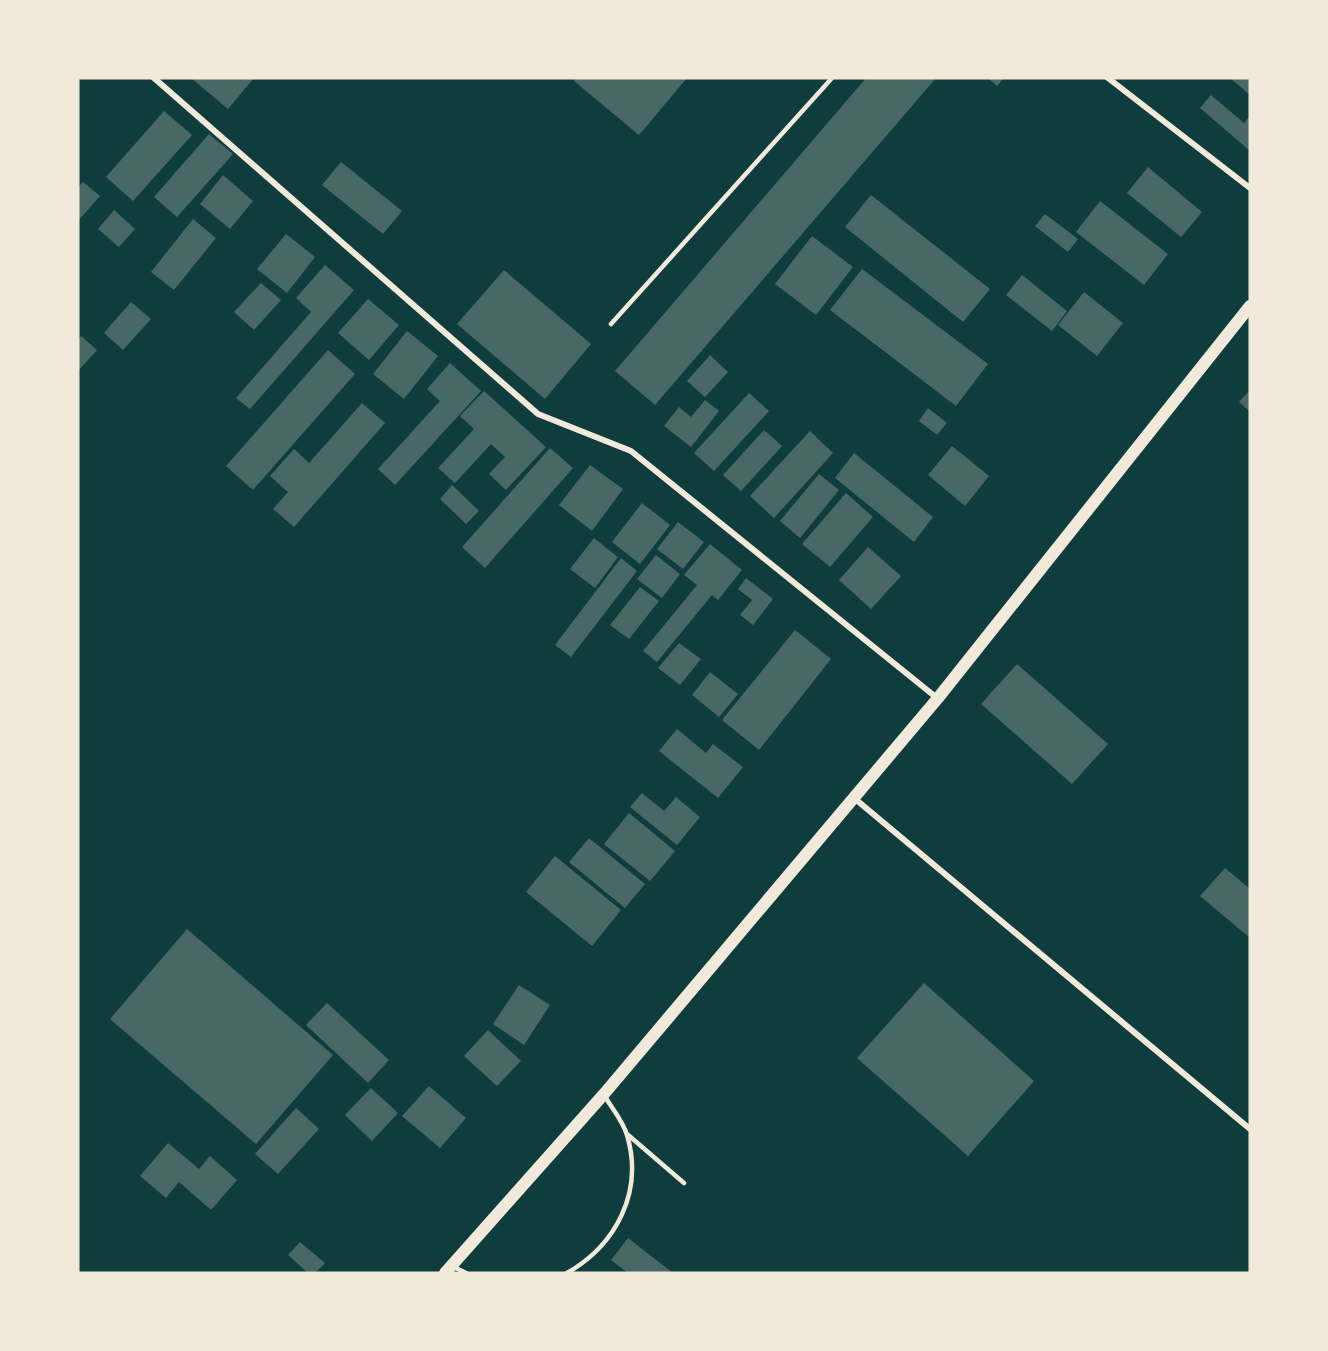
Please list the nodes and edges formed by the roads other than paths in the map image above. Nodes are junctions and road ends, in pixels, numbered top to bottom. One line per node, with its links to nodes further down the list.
1 (154, 78): 7 (street)
2 (832, 78): 6 (lane)
3 (1108, 78): 4 (street)
4 (1250, 188)
5 (1250, 306): 7 (main road)
6 (611, 324)
7 (938, 698): 8 (main road)
8 (854, 798): 9 (main road); 10 (street)
9 (604, 1094): 11 (lane); 13 (main road)
10 (1250, 1129)
11 (627, 1133): 12 (lane); 15 (lane)
12 (684, 1183)
13 (449, 1269): 14 (lane)
14 (466, 1273)
15 (567, 1273)

